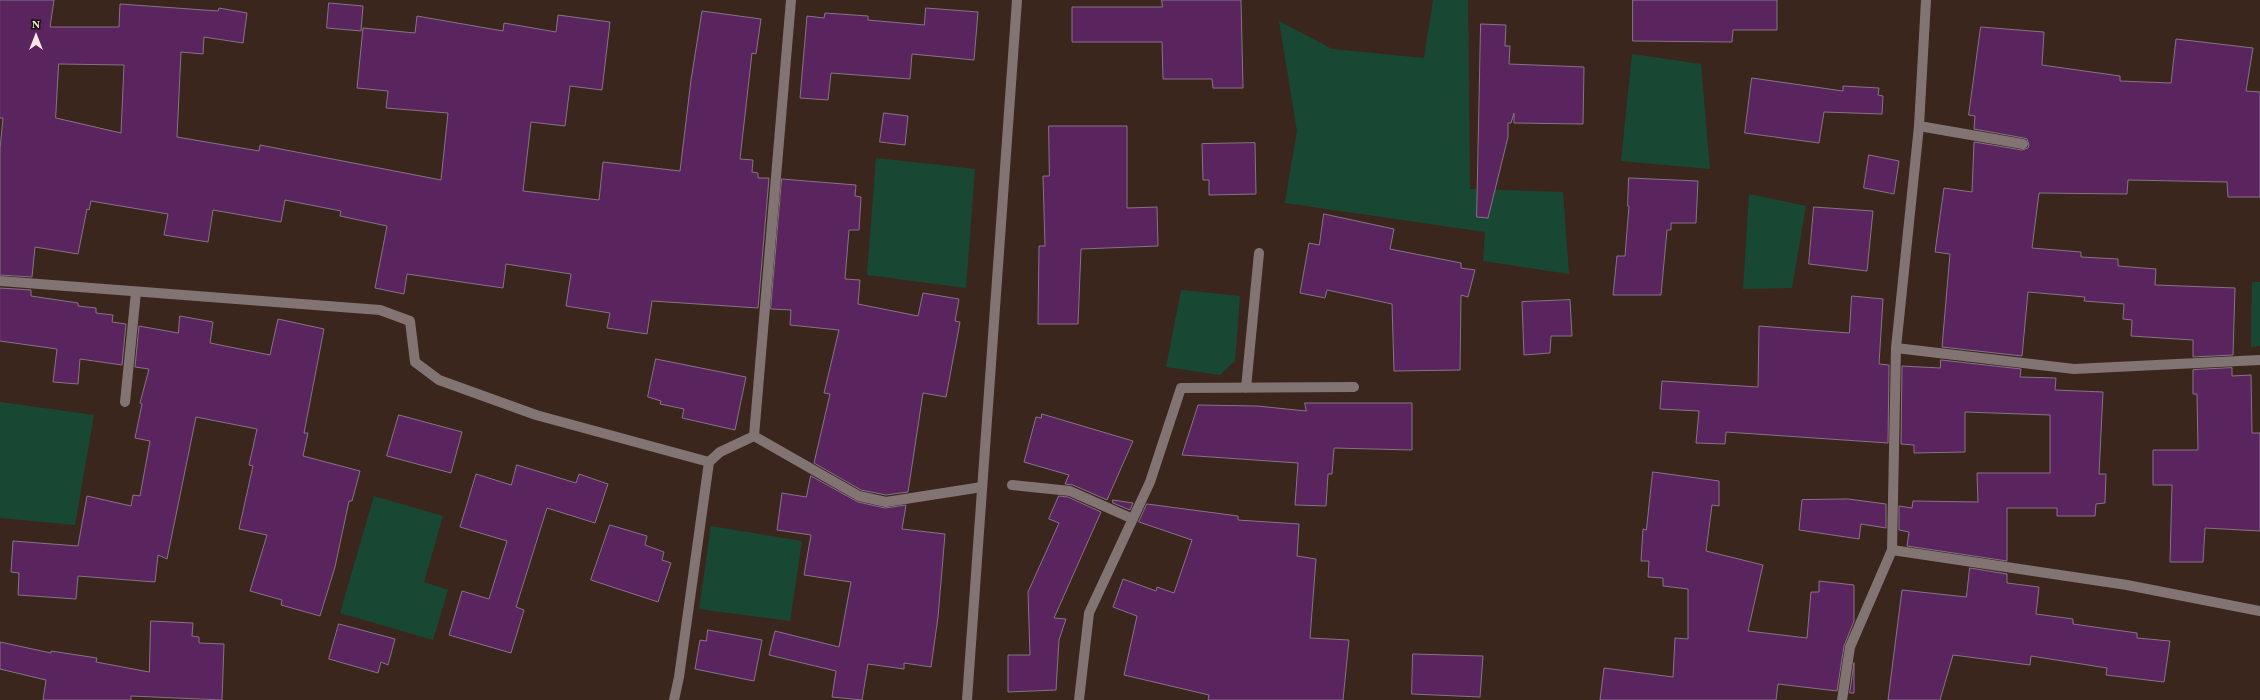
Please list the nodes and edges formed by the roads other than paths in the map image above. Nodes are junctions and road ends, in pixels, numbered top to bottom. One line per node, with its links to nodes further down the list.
1 (790, 0): 14 (street)
2 (1017, 0): 17 (street)
3 (1926, 0): 4 (street)
4 (1919, 126): 5 (street); 9 (street)
5 (2023, 144)
6 (1259, 253): 12 (street)
7 (0, 281): 8 (street)
8 (136, 292): 13 (street); 15 (street)
9 (1896, 348): 10 (street); 19 (street)
10 (2260, 360)
11 (1354, 387): 12 (street)
12 (1246, 388): 18 (street)
13 (125, 402)
14 (754, 436): 15 (street); 17 (street)
15 (709, 462): 21 (street)
16 (1012, 485): 18 (street)
17 (982, 487): 22 (street)
18 (1133, 518): 23 (street)
19 (1892, 550): 20 (street); 24 (street)
20 (2260, 611)
21 (674, 700)
22 (967, 700)
23 (1079, 700)
24 (1842, 700)

